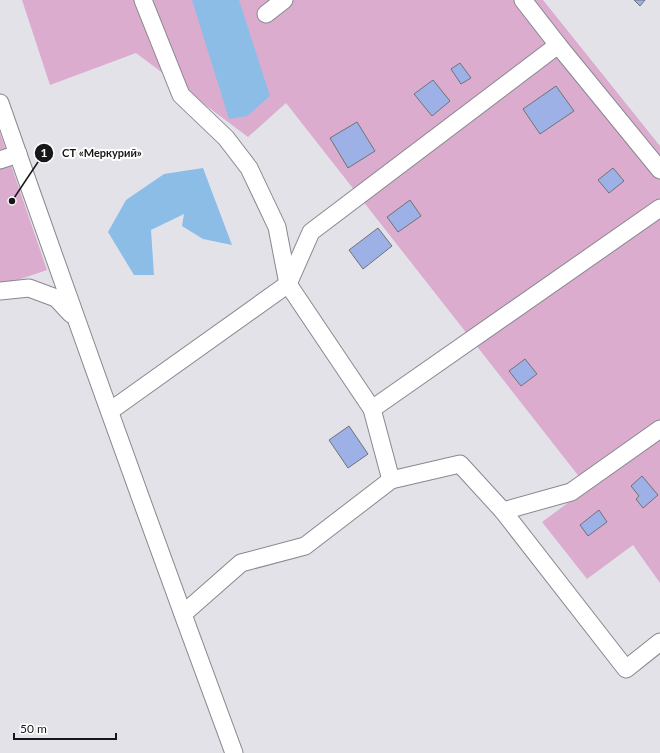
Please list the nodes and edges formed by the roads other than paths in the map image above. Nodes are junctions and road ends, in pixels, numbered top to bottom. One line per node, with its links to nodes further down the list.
1 (143, 0): 11 (street)
2 (284, 0): 4 (street)
3 (523, 0): 5 (street)
4 (266, 14)
5 (558, 45): 9 (street); 11 (street)
6 (0, 103): 7 (street)
7 (18, 154): 8 (street); 13 (street)
8 (0, 160)
9 (660, 170)
10 (660, 208): 14 (street)
11 (288, 284): 14 (street); 15 (street)
12 (0, 291): 13 (street)
13 (76, 319): 15 (street)
14 (372, 409): 17 (street)
15 (110, 411): 19 (street)
16 (660, 429): 18 (street)
17 (391, 480): 18 (street); 19 (street)
18 (503, 511): 20 (street)
19 (183, 614): 21 (street)
20 (660, 642)
21 (234, 753)

